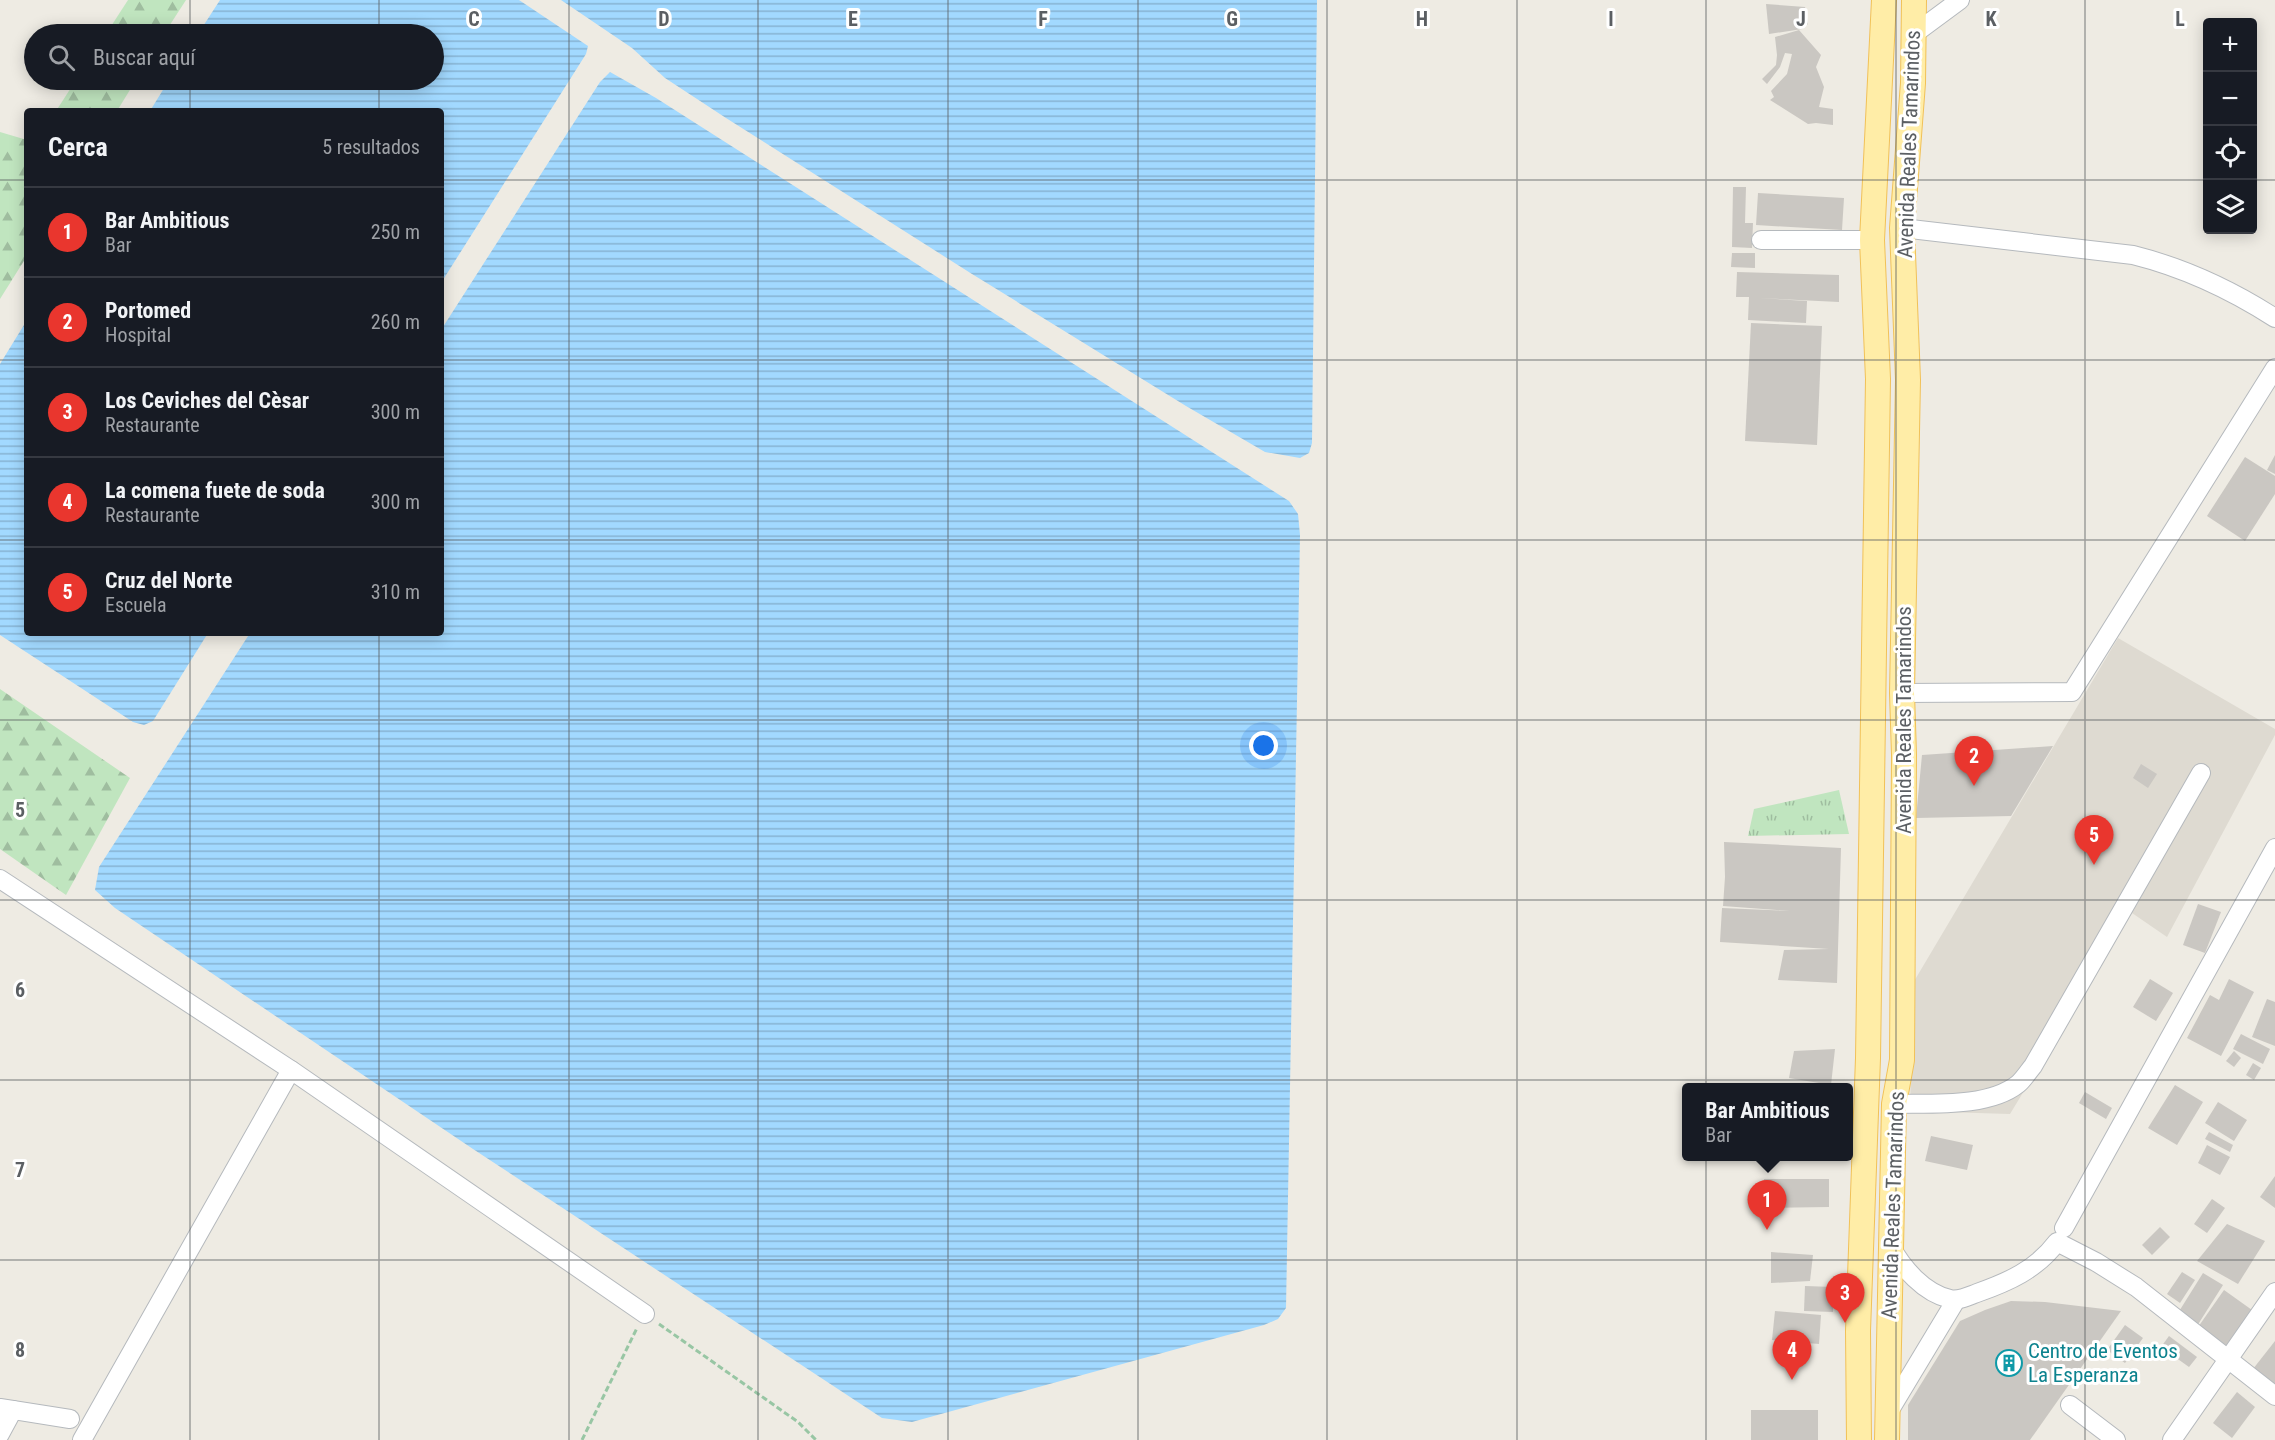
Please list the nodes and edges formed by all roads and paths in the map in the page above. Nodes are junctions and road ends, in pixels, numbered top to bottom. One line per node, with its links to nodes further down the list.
1 (1884, 0): 5 (main road, Avenida Reales Tamarindos)
2 (1914, 0): 4 (main road, Avenida Reales Tamarindos)
3 (1960, 0): 4 (street)
4 (1914, 40): 5 (main road); 6 (main road, Avenida Reales Tamarindos)
5 (1883, 45): 8 (main road, Avenida Reales Tamarindos)
6 (1902, 228): 9 (street); 11 (main road, Avenida Reales Tamarindos)
7 (1761, 240): 8 (street)
8 (1872, 240): 12 (main road, Avenida Reales Tamarindos)
9 (2275, 318)
10 (2275, 368): 11 (street)
11 (1902, 693): 13 (main road, Avenida Reales Tamarindos)
12 (1873, 755): 13 (main road); 25 (main road, Avenida Reales Tamarindos)
13 (1904, 755): 18 (main road, Avenida Reales Tamarindos)
14 (2201, 773): 18 (street)
15 (2275, 848): 19 (street)
16 (0, 879): 17 (street)
17 (291, 1070): 23 (street); 33 (street)
18 (1894, 1104): 20 (main road, Avenida Reales Tamarindos)
19 (2064, 1228)
20 (1890, 1245): 22 (street); 24 (main road, Avenida Reales Tamarindos)
21 (2275, 1292): 26 (street)
22 (1956, 1300): 26 (street); 30 (street)
23 (645, 1314): 34 (path); 35 (path)
24 (1889, 1330): 25 (street); 30 (main road, Avenida Reales Tamarindos)
25 (1858, 1331): 36 (main road, Avenida Reales Tamarindos)
26 (2228, 1359): 27 (street); 39 (street)
27 (2275, 1396)
28 (2070, 1405): 38 (street)
29 (7, 1409): 31 (street); 32 (street)
30 (1887, 1415): 37 (main road, Avenida Reales Tamarindos)
31 (70, 1419)
32 (0, 1434)
33 (82, 1440)
34 (582, 1440)
35 (816, 1440)
36 (1859, 1440)
37 (1887, 1440)
38 (2116, 1440)
39 (2172, 1440)

